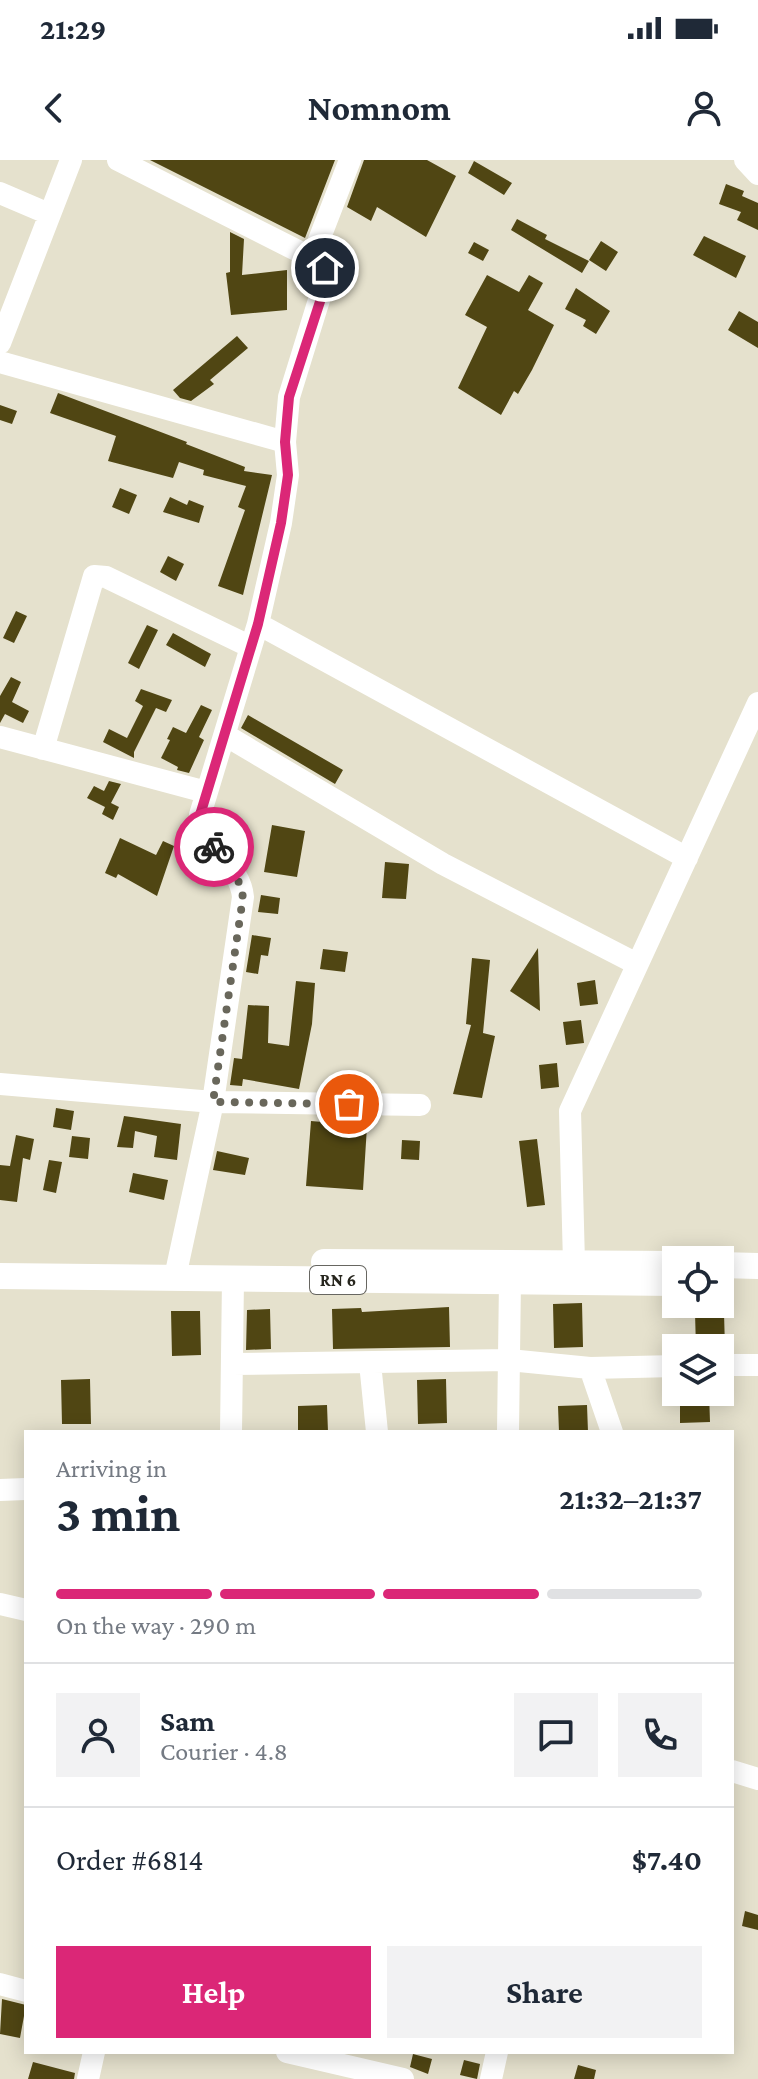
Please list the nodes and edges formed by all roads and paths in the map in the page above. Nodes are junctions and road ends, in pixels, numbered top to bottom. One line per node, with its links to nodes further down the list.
1 (71, 160): 7 (street)
2 (118, 160): 8 (street)
3 (350, 160): 8 (street)
4 (745, 160): 5 (street)
5 (758, 174)
6 (0, 193): 7 (street)
7 (49, 214): 9 (street)
8 (312, 258): 11 (street)
9 (0, 343)
10 (0, 362): 11 (street)
11 (285, 442): 12 (street)
12 (258, 624): 13 (street); 19 (street)
13 (251, 647): 15 (street); 17 (street)
14 (758, 703): 19 (street)
15 (225, 735): 18 (street); 20 (street)
16 (0, 737): 17 (street)
17 (43, 749): 18 (street)
18 (206, 792): 22 (street)
19 (687, 858): 20 (street)
20 (637, 964): 25 (street)
21 (0, 1084): 22 (street)
22 (213, 1102): 23 (street); 29 (street)
23 (420, 1105)
24 (0, 1259): 29 (main road, RN 6)
25 (574, 1263): 26 (main road, RN 6); 29 (main road, RN 6)
26 (662, 1264)
27 (734, 1265): 28 (main road)
28 (758, 1266)
29 (176, 1269): 30 (main road, RN 6); 31 (main road, RN 6)
30 (0, 1276)
31 (233, 1279): 32 (main road, RN 6); 38 (street)
32 (510, 1280): 33 (main road, RN 6); 36 (street)
33 (662, 1283)
34 (734, 1283): 35 (main road)
35 (758, 1284)
36 (509, 1360): 37 (street); 42 (street); 45 (street)
37 (370, 1363): 38 (street); 44 (street)
38 (232, 1364): 43 (street)
39 (734, 1365): 40 (street)
40 (758, 1365)
41 (662, 1366): 42 (street)
42 (590, 1368): 46 (street)
43 (231, 1430)
44 (377, 1430)
45 (508, 1430)
46 (611, 1430)
47 (24, 1489): 48 (street)
48 (0, 1490)
49 (0, 1604): 50 (street)
50 (24, 1610)
51 (734, 1772): 52 (street)
52 (758, 1779)
53 (0, 1984): 54 (street)
54 (24, 1990)
55 (94, 2054): 58 (street)
56 (296, 2054): 59 (street)
57 (497, 2054): 60 (street)
58 (88, 2079)
59 (403, 2079)
60 (491, 2079)

